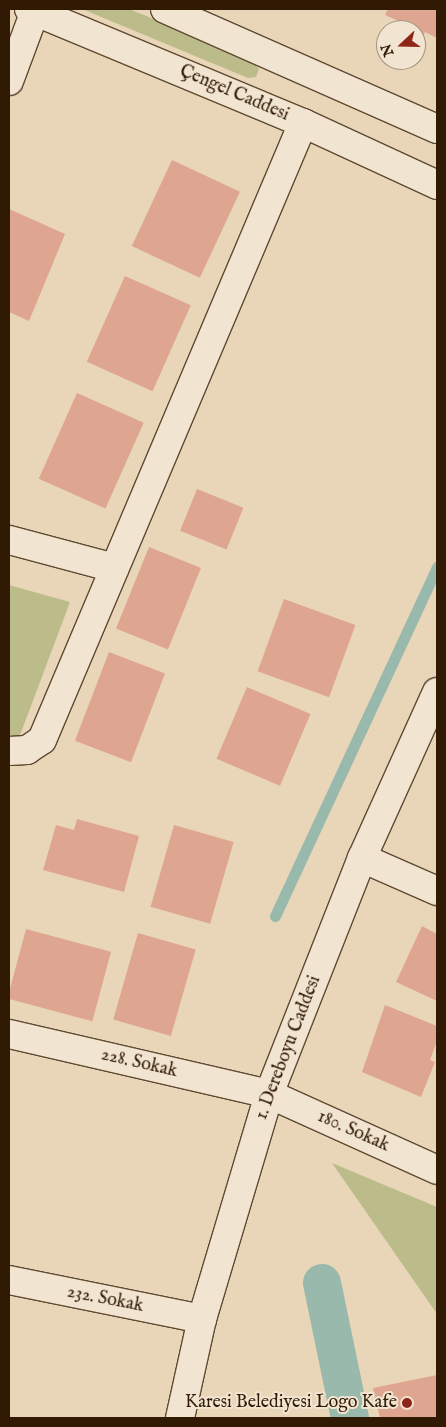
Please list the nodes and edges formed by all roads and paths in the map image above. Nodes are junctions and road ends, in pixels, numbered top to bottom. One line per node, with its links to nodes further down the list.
1 (165, 9): 5 (street)
2 (32, 10): 3 (street); 4 (street, Çengel Caddesi)
3 (9, 81)
4 (303, 123): 6 (street, Çengel Caddesi); 8 (street)
5 (437, 129)
6 (437, 185)
7 (9, 540): 8 (street)
8 (114, 568): 10 (street)
9 (437, 692): 11 (street, 1. Dereboyu Caddesi)
10 (9, 751)
11 (362, 858): 12 (street); 14 (street, 1. Dereboyu Caddesi)
12 (437, 891)
13 (9, 1034): 14 (street, 228. Sokak)
14 (269, 1094): 15 (street, 180. Sokak); 17 (street, 1. Dereboyu Caddesi)
15 (437, 1170)
16 (9, 1280): 17 (street, 232. Sokak)
17 (202, 1320): 18 (street, 1. Dereboyu Caddesi)
18 (180, 1418)

